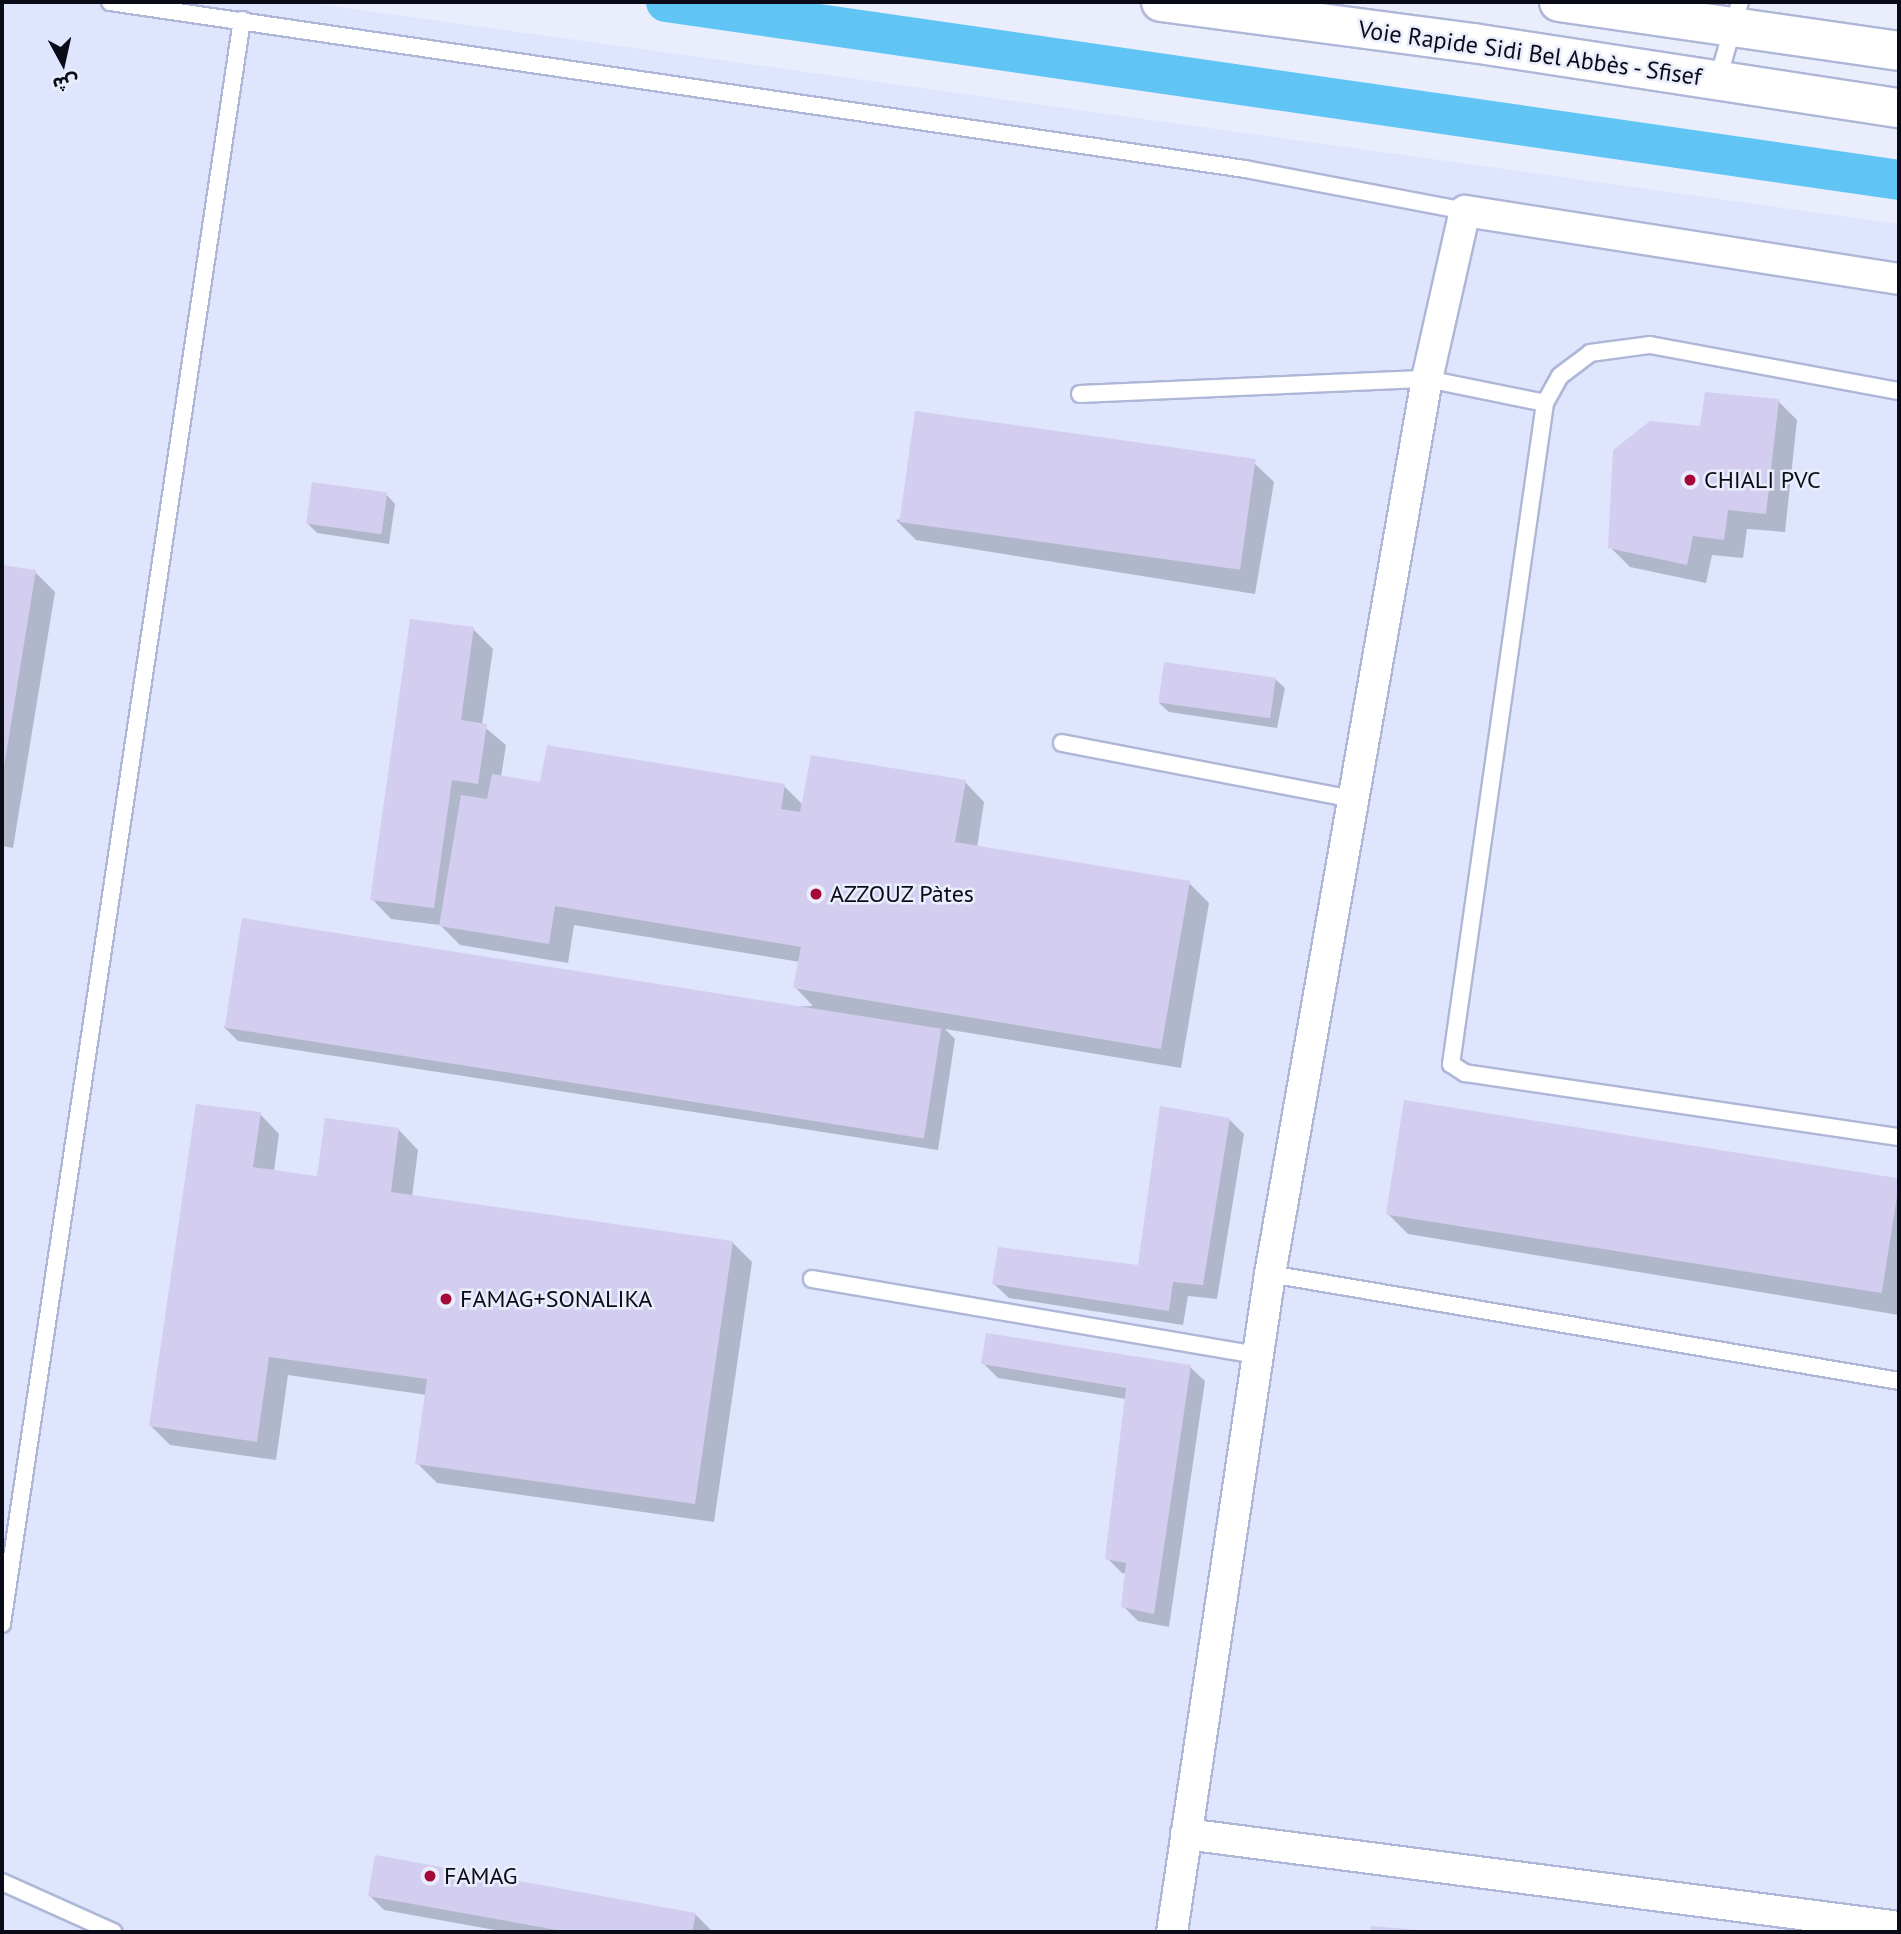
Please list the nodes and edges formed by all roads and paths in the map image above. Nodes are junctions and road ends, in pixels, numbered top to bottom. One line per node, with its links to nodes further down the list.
1 (110, 2): 5 (lane)
2 (1161, 2): 7 (highway, Voie Rapide Sidi Bel Abbès - Sfisef)
3 (1559, 2): 4 (highway)
4 (1736, 14): 6 (highway); 7 (lane)
5 (242, 20): 9 (lane); 22 (lane)
6 (1899, 51)
7 (1718, 79): 8 (highway, Voie Rapide Sidi Bel Abbès - Sfisef)
8 (1899, 108)
9 (1465, 211): 10 (street); 11 (street)
10 (1899, 279)
11 (1427, 379): 13 (lane); 14 (lane); 16 (street)
12 (1899, 391): 14 (lane)
13 (1080, 394)
14 (1545, 403): 17 (lane)
15 (1062, 743): 16 (lane)
16 (1353, 799): 18 (street)
17 (1899, 1138)
18 (1270, 1274): 20 (street); 21 (lane)
19 (812, 1279): 20 (lane)
20 (1258, 1355): 23 (street)
21 (1899, 1381)
22 (2, 1624)
23 (1186, 1835): 25 (street); 27 (street)
24 (2, 1882): 26 (lane)
25 (1899, 1927)
26 (113, 1932)
27 (1172, 1932)

